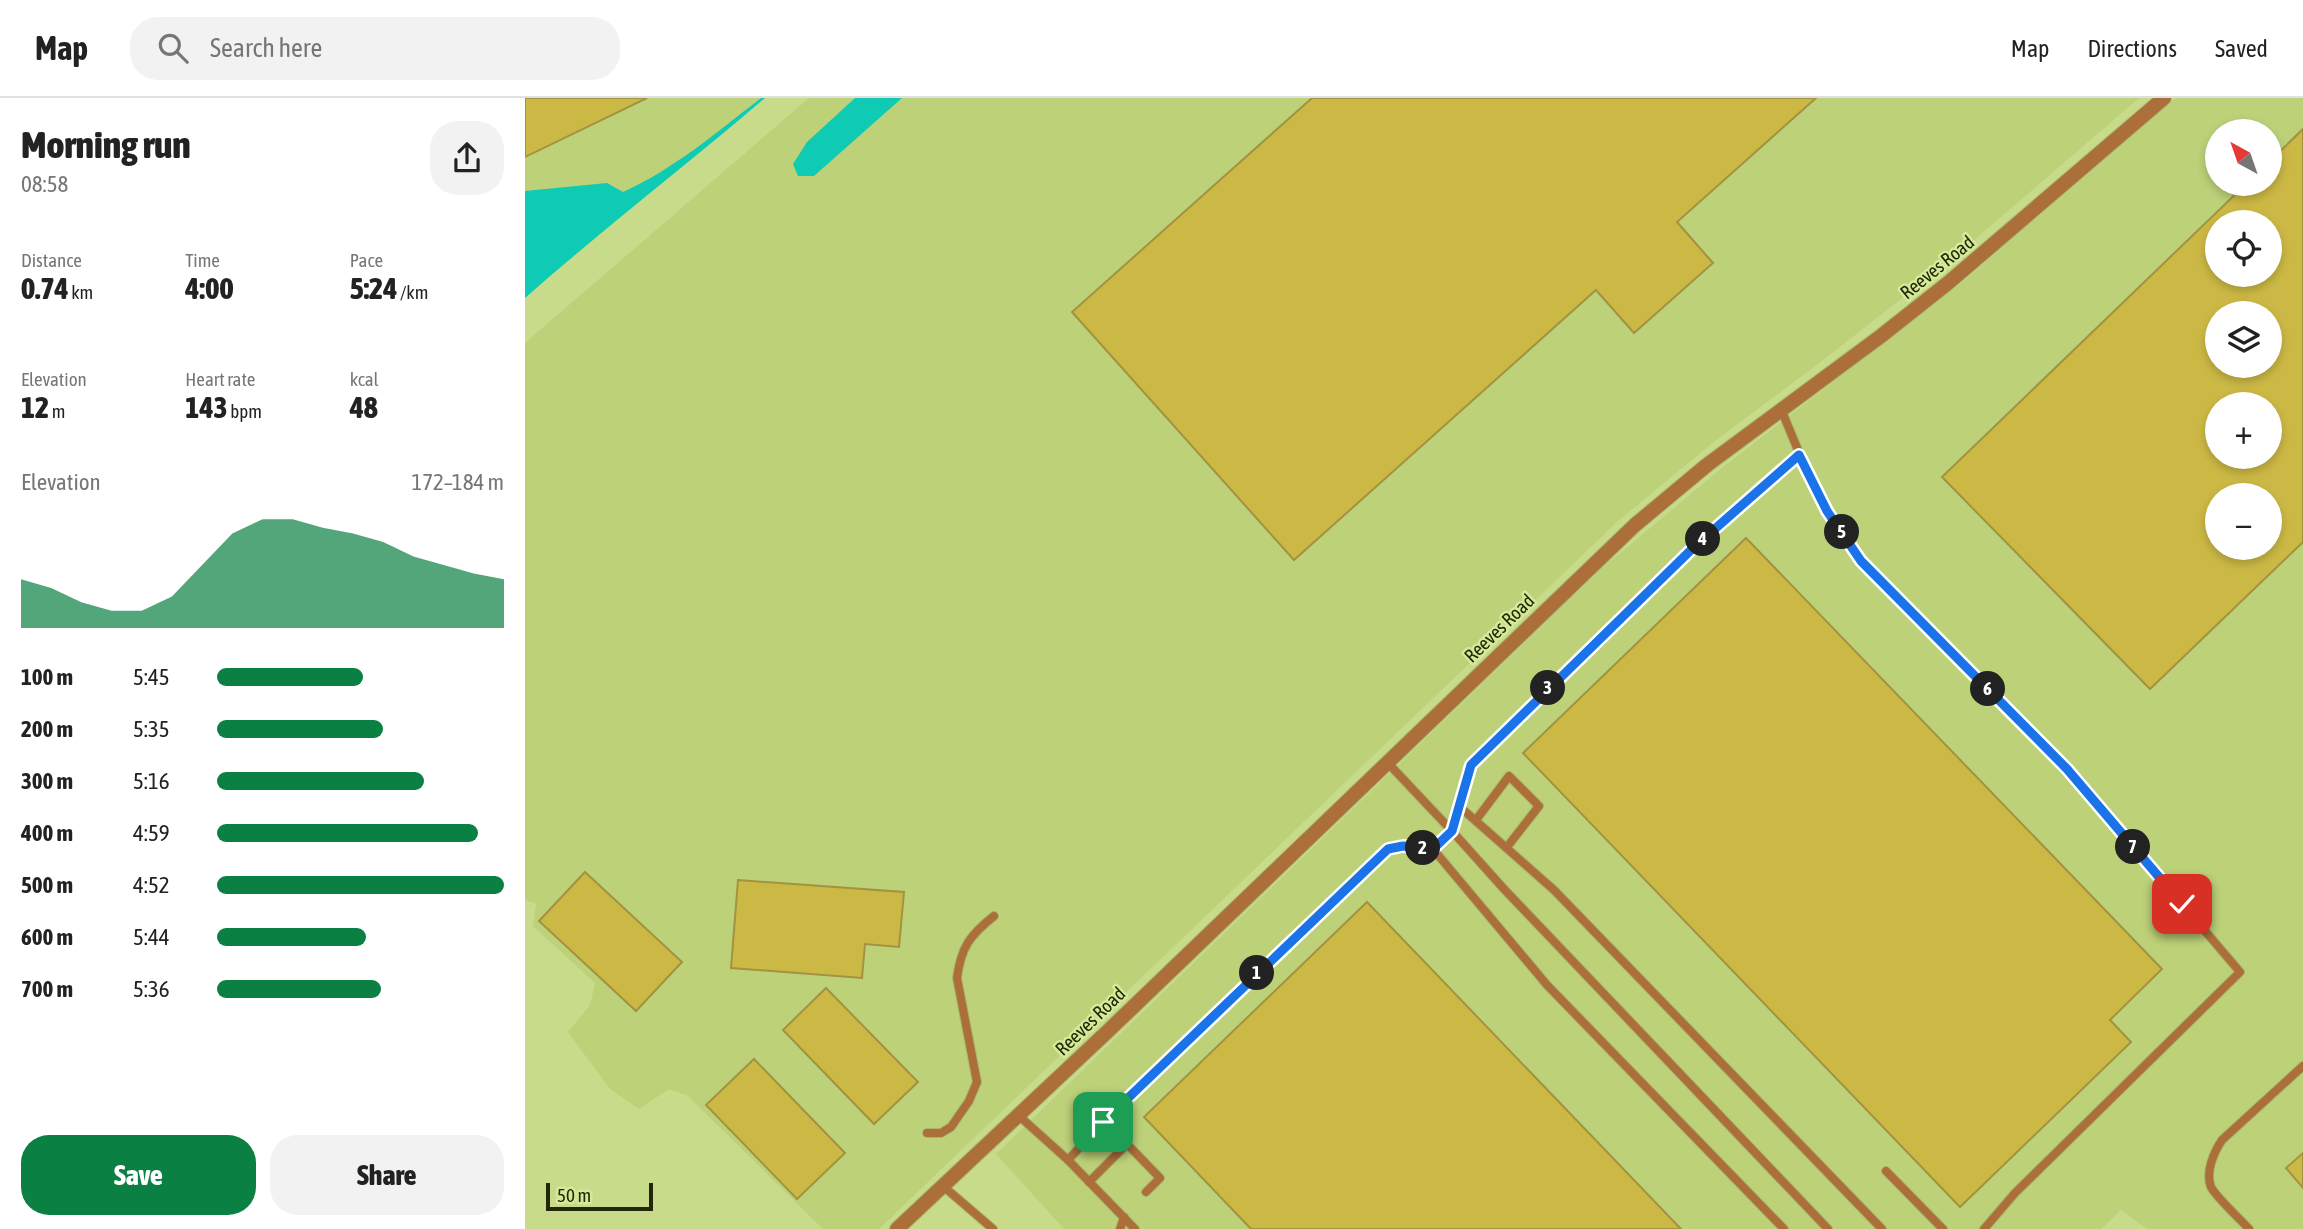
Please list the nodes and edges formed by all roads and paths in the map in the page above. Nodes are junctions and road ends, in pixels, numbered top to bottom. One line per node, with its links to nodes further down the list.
1 (2164, 98): 2 (street, Reeves Road)
2 (1781, 409): 3 (lane); 4 (street, Reeves Road)
3 (1799, 455): 5 (lane); 28 (lane)
4 (1387, 762): 7 (lane); 12 (street, Reeves Road)
5 (1460, 807): 6 (lane); 7 (lane)
6 (1476, 820): 8 (lane); 8 (lane)
7 (1452, 831): 9 (lane); 25 (lane)
8 (1507, 847): 26 (lane)
9 (1433, 849): 14 (lane); 24 (lane)
10 (994, 916): 13 (lane)
11 (2303, 1066): 29 (lane)
12 (1018, 1115): 14 (lane); 17 (street, Reeves Road)
13 (927, 1133)
14 (1067, 1160): 16 (lane)
15 (1886, 1171): 27 (lane)
16 (1089, 1182): 18 (lane); 19 (lane)
17 (943, 1186): 20 (street, Reeves Road); 21 (lane)
18 (1146, 1192)
19 (1124, 1217): 22 (lane); 23 (lane)
20 (897, 1229)
21 (993, 1229)
22 (1120, 1229)
23 (1135, 1229)
24 (1784, 1229)
25 (1828, 1229)
26 (1882, 1229)
27 (1943, 1229)
28 (1984, 1229)
29 (2249, 1229)

